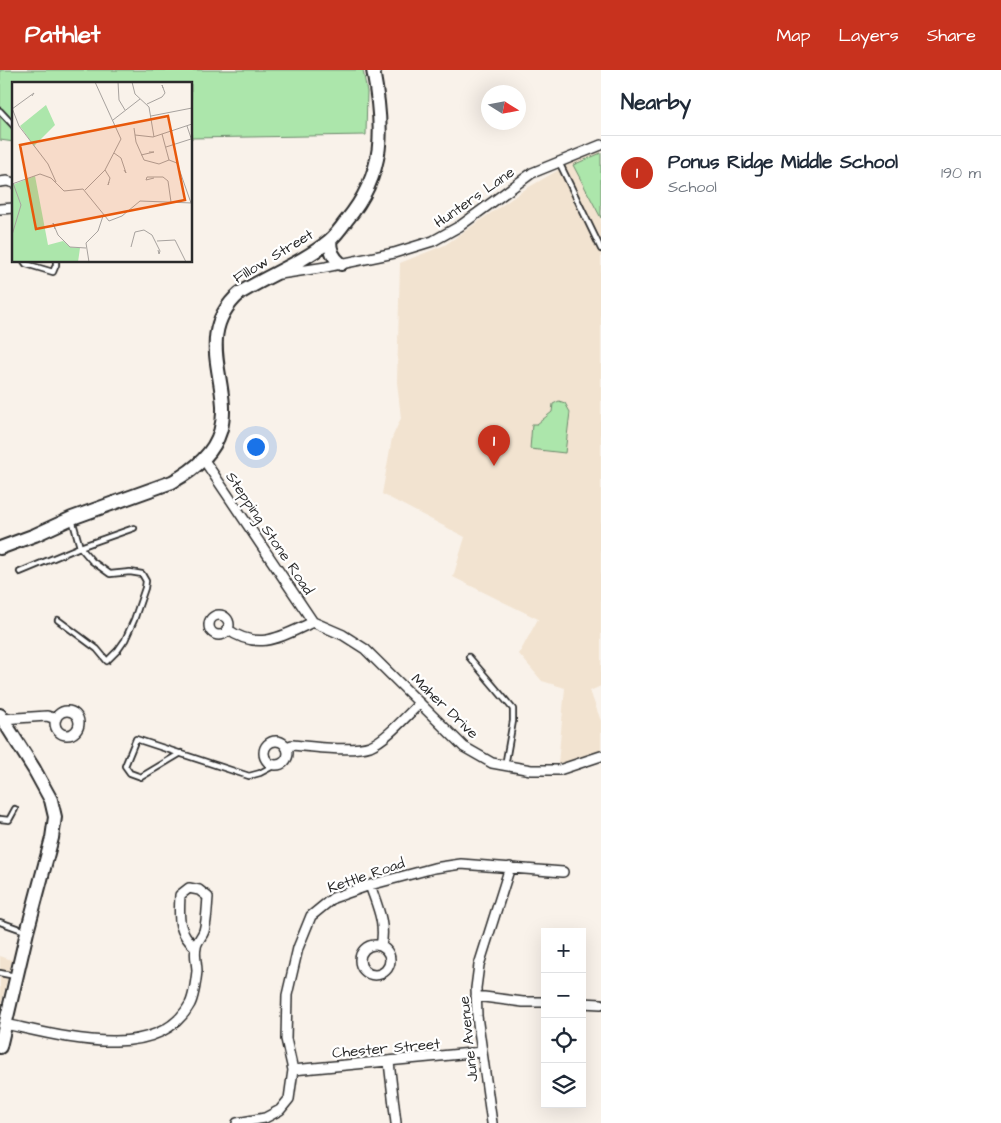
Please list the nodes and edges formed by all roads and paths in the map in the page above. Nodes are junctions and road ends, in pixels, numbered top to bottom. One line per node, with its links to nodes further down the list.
1 (373, 70): 6 (street, Fillow Street)
2 (0, 111): 3 (lane)
3 (12, 124)
4 (601, 144): 5 (street, Hunters Lane)
5 (559, 162): 7 (lane); 10 (street, Hunters Lane)
6 (330, 240): 10 (street); 11 (street, Fillow Street)
7 (601, 249)
8 (25, 262): 9 (lane)
9 (56, 262)
10 (341, 264): 11 (street, Hunters Lane)
11 (270, 276): 12 (street, Fillow Street)
12 (204, 460): 13 (street, Fillow Street); 19 (street, Stepping Stone Road)
13 (72, 518): 15 (street, Fillow Street); 16 (lane)
14 (134, 528): 16 (lane)
15 (3, 544)
16 (80, 547): 17 (lane); 18 (lane)
17 (20, 572)
18 (58, 620)
19 (313, 622): 20 (street); 22 (street, Maher Drive)
20 (227, 630)
21 (469, 657): 29 (lane)
22 (420, 703): 25 (street); 29 (street, Maher Drive)
23 (1, 717): 24 (street); 36 (street)
24 (56, 719)
25 (286, 747): 28 (street); 28 (street)
26 (181, 753): 26 (lane); 28 (lane)
27 (601, 756): 29 (street, Maher Drive)
28 (275, 765)
29 (504, 766)
30 (15, 809): 31 (lane)
31 (0, 819)
32 (510, 867): 33 (street, Kettle Road); 34 (street, Kettle Road); 41 (street, June Avenue)
33 (562, 872)
34 (370, 885): 37 (street); 49 (street, Kettle Road)
35 (0, 922): 36 (lane)
36 (27, 932): 40 (street)
37 (381, 946)
38 (196, 947): 38 (street); 45 (street)
39 (0, 973): 40 (lane)
40 (17, 976): 45 (street)
41 (476, 996): 42 (street); 47 (street, June Avenue)
42 (541, 1002)
43 (586, 1003): 44 (street)
44 (601, 1004)
45 (5, 1024): 46 (street)
46 (1, 1042)
47 (482, 1052): 48 (street, Chester Street); 52 (street, June Avenue)
48 (389, 1062): 49 (street, Chester Street); 51 (street)
49 (293, 1070): 50 (street, Kettle Road)
50 (237, 1123)
51 (396, 1123)
52 (492, 1123)

